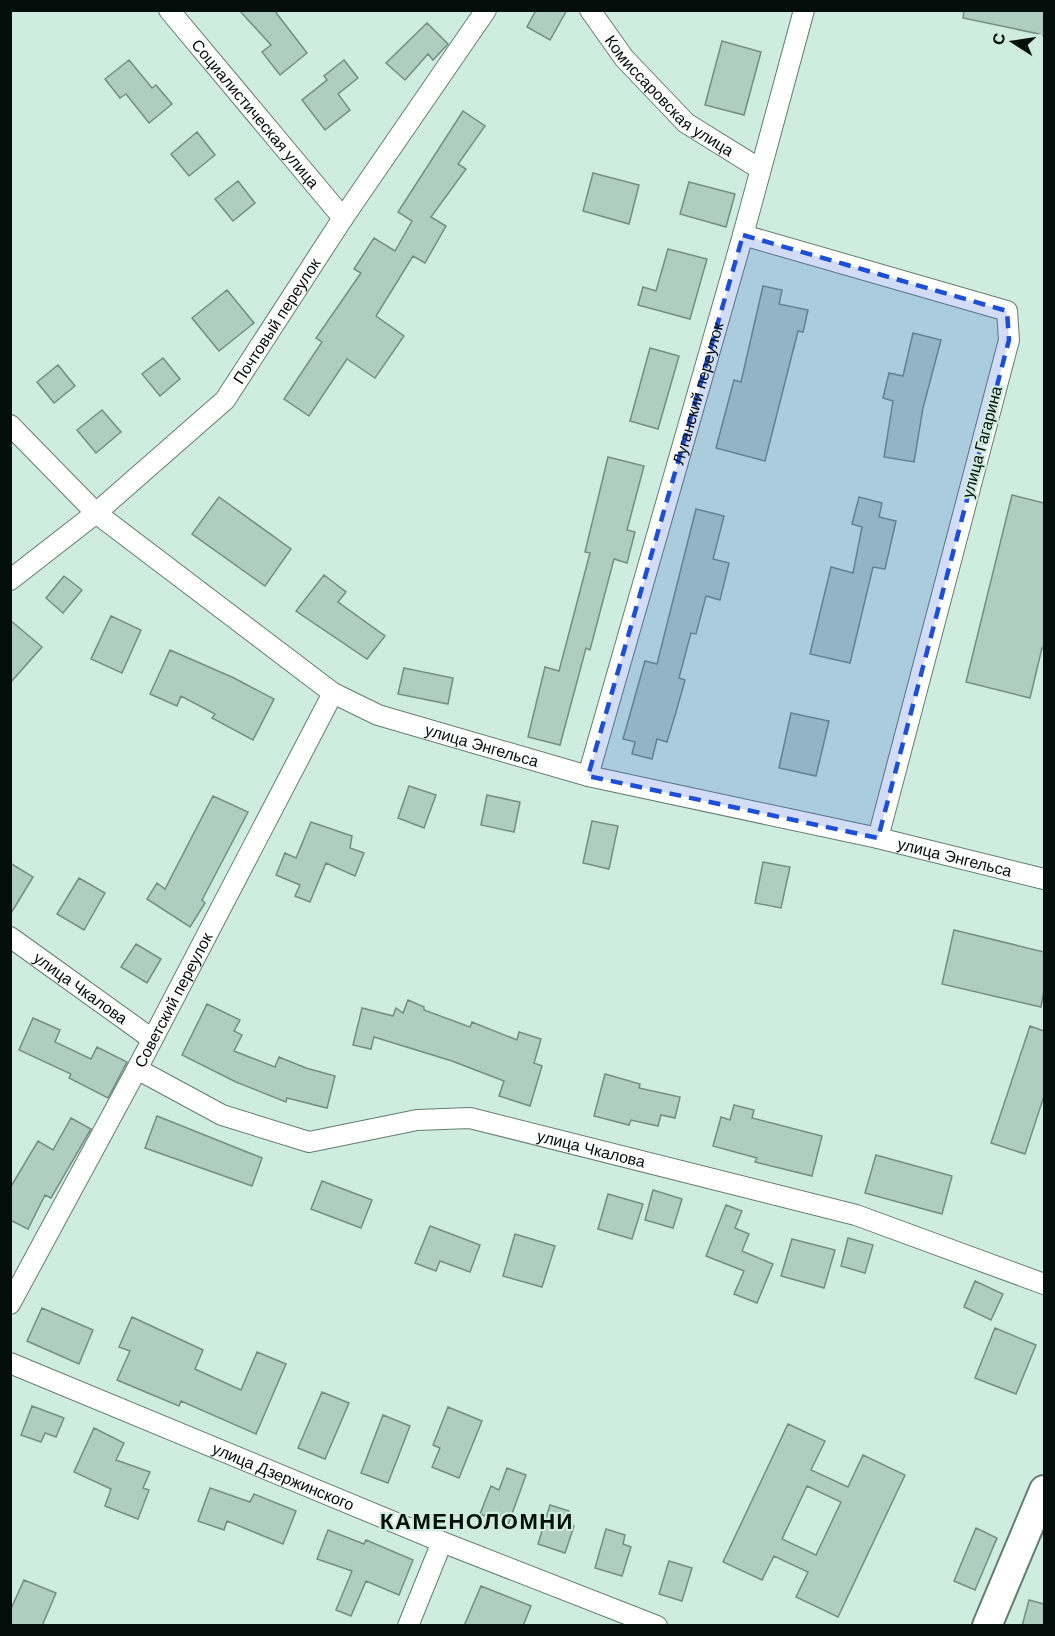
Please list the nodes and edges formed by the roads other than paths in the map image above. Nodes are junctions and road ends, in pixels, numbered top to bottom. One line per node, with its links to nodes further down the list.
1 (169, 10): 6 (street, Социалистическая улица)
2 (486, 10): 6 (street, Почтовый переулок)
3 (590, 10): 5 (street, Комиссаровская улица)
4 (804, 10): 5 (street, Луганский переулок)
5 (760, 169): 7 (street, Луганский переулок)
6 (343, 218): 9 (street, Почтовый переулок)
7 (743, 235): 12 (street, Луганский переулок); 13 (street, улица Гагарина)
8 (10, 425): 9 (street, улица Энгельса)
9 (96, 513): 10 (street, Почтовый переулок); 11 (street, улица Энгельса)
10 (10, 580)
11 (333, 693): 12 (street, улица Энгельса); 16 (street, Советский переулок)
12 (588, 776): 13 (street, улица Энгельса)
13 (878, 838): 14 (street, улица Энгельса)
14 (1044, 879)
15 (10, 937): 16 (street, улица Чкалова)
16 (152, 1039): 17 (street, Советский переулок)
17 (137, 1069): 18 (street, улица Чкалова); 19 (street, Советский переулок)
18 (1044, 1284)
19 (10, 1304)
20 (10, 1363): 22 (street, улица Дзержинского)
21 (1044, 1490): 25 (street)
22 (442, 1542): 23 (street); 24 (street, улица Дзержинского)
23 (408, 1626)
24 (657, 1626)
25 (987, 1626)

